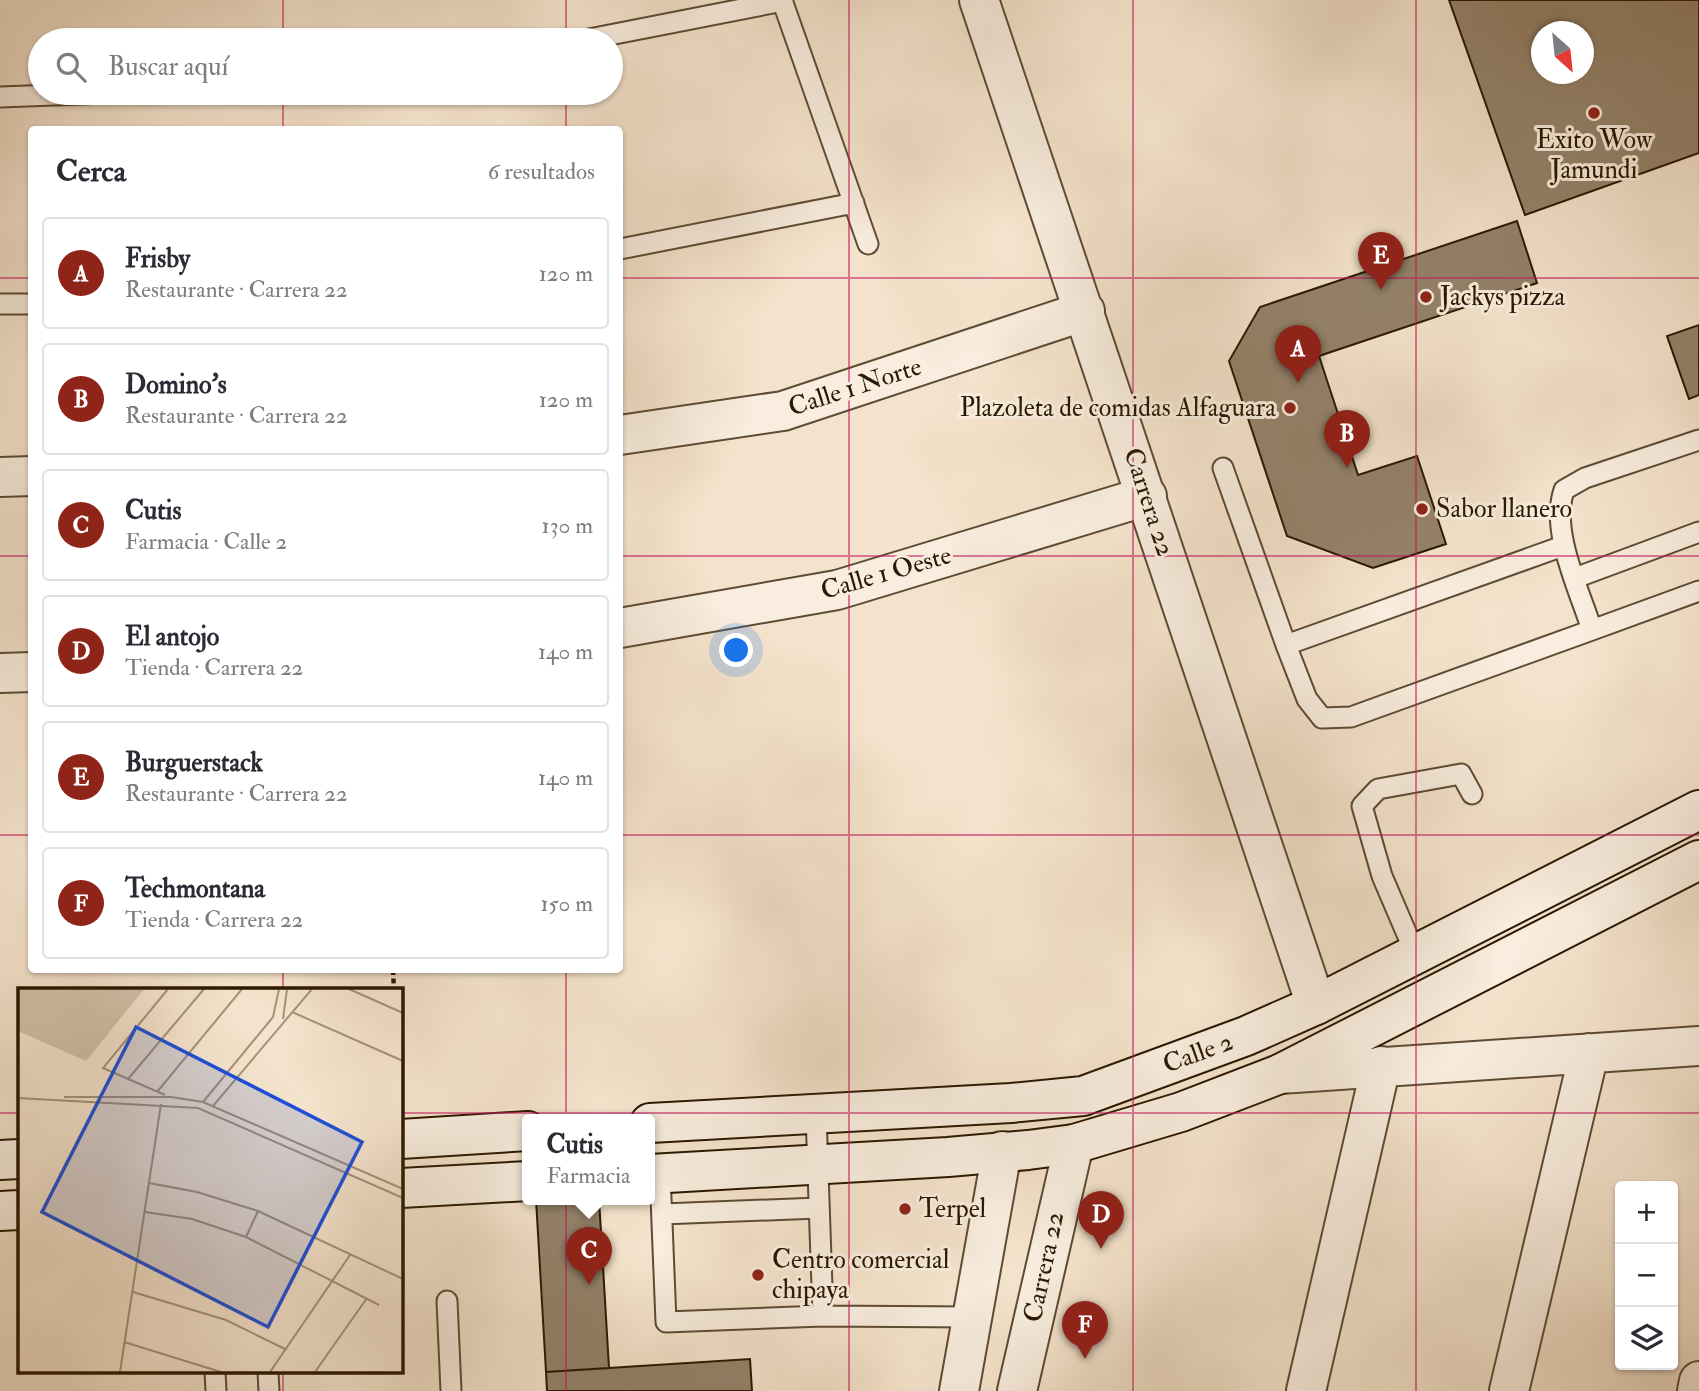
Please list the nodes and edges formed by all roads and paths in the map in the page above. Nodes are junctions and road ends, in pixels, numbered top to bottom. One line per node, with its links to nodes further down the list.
1 (979, 0): 11 (street, Carrera 22)
2 (782, 1): 3 (lane); 6 (lane)
3 (623, 32)
4 (28, 96): 5 (lane)
5 (0, 97)
6 (854, 203): 7 (lane); 8 (lane)
7 (868, 244)
8 (623, 248)
9 (0, 304): 10 (lane)
10 (28, 304)
11 (1085, 311): 12 (street, Calle 1 Norte); 17 (street, Carrera 22)
12 (623, 435)
13 (1699, 440): 19 (lane)
14 (1223, 468): 24 (lane)
15 (28, 476): 16 (street)
16 (0, 477)
17 (1147, 496): 22 (street, Calle 1 Oeste); 31 (street, Carrera 22)
18 (1699, 532): 20 (lane)
19 (1563, 546): 20 (lane); 24 (lane)
20 (1575, 578): 23 (lane)
21 (1699, 591): 23 (lane)
22 (623, 627)
23 (1592, 630): 24 (lane)
24 (1286, 645)
25 (28, 672): 26 (street)
26 (0, 673)
27 (1472, 794): 30 (lane)
28 (1699, 810): 30 (street, Calle 2)
29 (1699, 860): 35 (street, Calle 2)
30 (1415, 953): 31 (street, Calle 2)
31 (1316, 1005): 36 (street, Calle 2)
32 (1699, 1046): 33 (street)
33 (1589, 1053): 34 (street); 60 (street)
34 (1381, 1066): 35 (street); 59 (street)
35 (1280, 1074): 40 (street, Calle 2)
36 (816, 1114): 37 (street, Calle 2); 44 (lane)
37 (655, 1123)
38 (522, 1130): 39 (street)
39 (402, 1139)
40 (1074, 1144): 41 (street, Calle 2); 58 (street, Carrera 22)
41 (1002, 1152): 44 (street, Calle 2); 54 (street)
42 (18, 1159): 43 (street)
43 (0, 1160)
44 (819, 1165): 45 (street, Calle 2); 48 (lane)
45 (655, 1173): 51 (lane)
46 (522, 1181): 47 (street)
47 (402, 1188)
48 (819, 1208): 51 (lane); 53 (lane)
49 (18, 1210): 50 (street)
50 (0, 1211)
51 (662, 1214): 53 (lane)
52 (447, 1301): 56 (lane)
53 (822, 1316): 54 (lane)
54 (971, 1317): 57 (street)
55 (1699, 1381): 61 (street)
56 (451, 1391)
57 (959, 1391)
58 (1017, 1391)
59 (1306, 1391)
60 (1509, 1391)
61 (1697, 1391)

